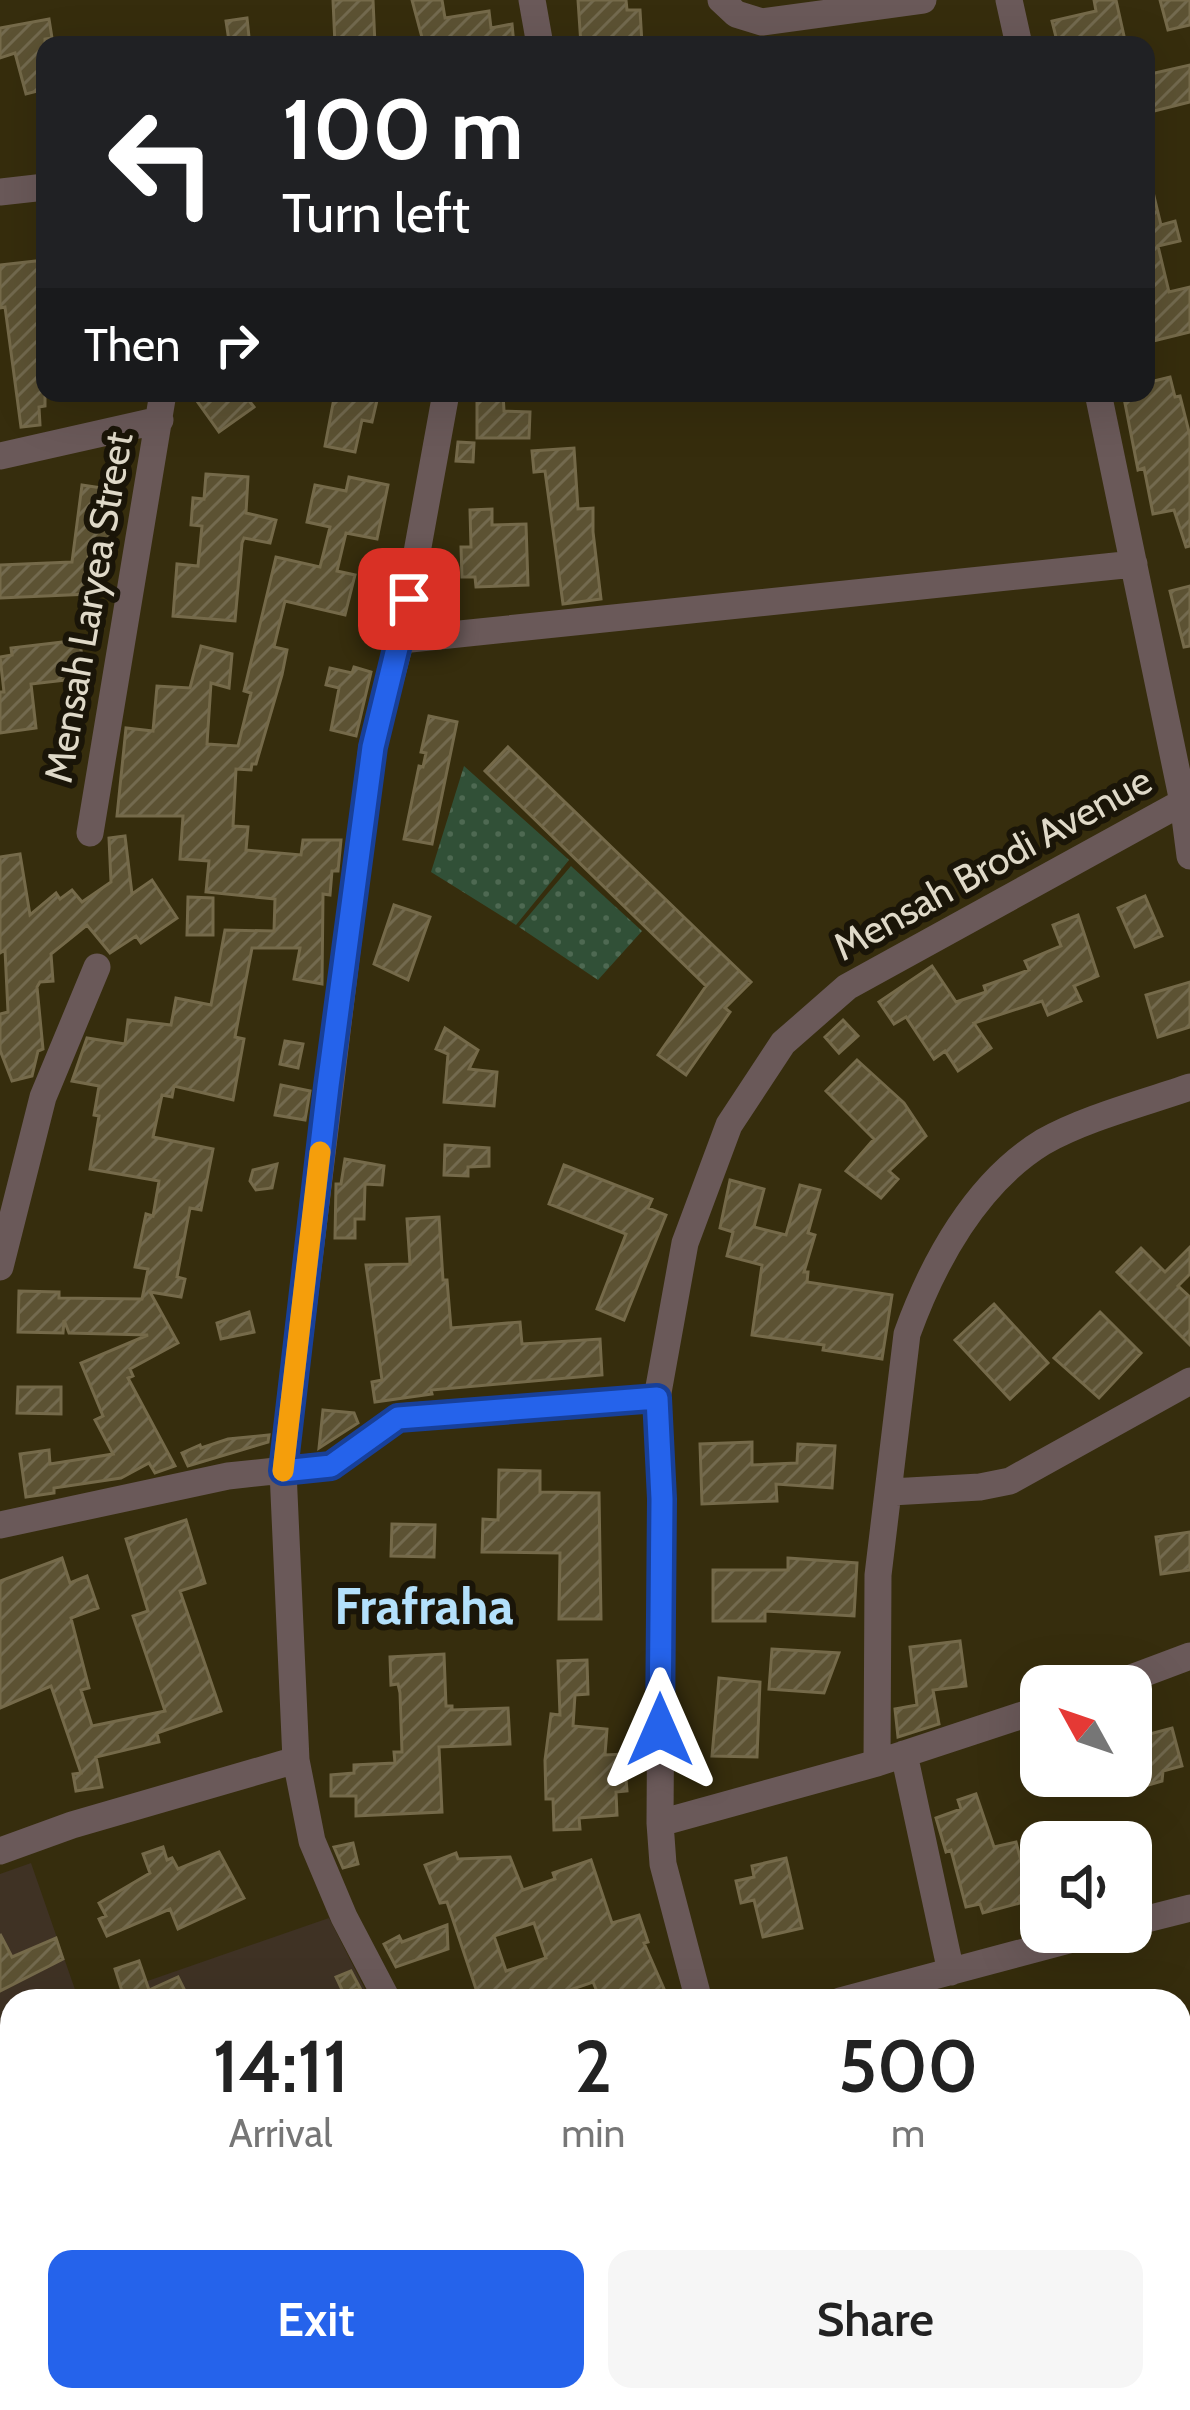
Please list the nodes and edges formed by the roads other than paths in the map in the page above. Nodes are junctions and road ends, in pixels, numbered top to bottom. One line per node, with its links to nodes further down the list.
1 (532, 0): 5 (street)
2 (721, 0): 3 (street)
3 (923, 0)
4 (1009, 0): 6 (street)
5 (538, 36)
6 (1017, 36)
7 (36, 188): 8 (street)
8 (0, 192)
9 (444, 402): 14 (street)
10 (1100, 402): 13 (street, Mensah Brodi Avenue)
11 (161, 406): 12 (street); 16 (street, Mensah Laryea Street)
12 (0, 455)
13 (1135, 564): 14 (street); 15 (street, Mensah Brodi Avenue)
14 (401, 640): 23 (street)
15 (1183, 802): 17 (street); 22 (street, Mensah Brodi Avenue)
16 (90, 833)
17 (1190, 856)
18 (97, 967): 20 (street)
19 (1190, 1087): 24 (street)
20 (0, 1267)
21 (1190, 1381): 24 (street)
22 (657, 1398): 23 (street); 31 (street, Mensah Brodi Avenue)
23 (283, 1471): 25 (street); 30 (street)
24 (891, 1492): 29 (street)
25 (0, 1525)
26 (1190, 1656): 27 (street)
27 (1152, 1670)
28 (1020, 1716): 29 (street)
29 (890, 1759): 31 (street); 36 (street)
30 (296, 1760): 32 (street); 37 (street)
31 (660, 1822): 38 (street, Mensah Brodi Avenue)
32 (0, 1851)
33 (1190, 1908): 34 (street)
34 (1152, 1918)
35 (1022, 1953): 36 (street)
36 (951, 1972): 39 (street)
37 (382, 1989)
38 (696, 1989)
39 (886, 1989)

